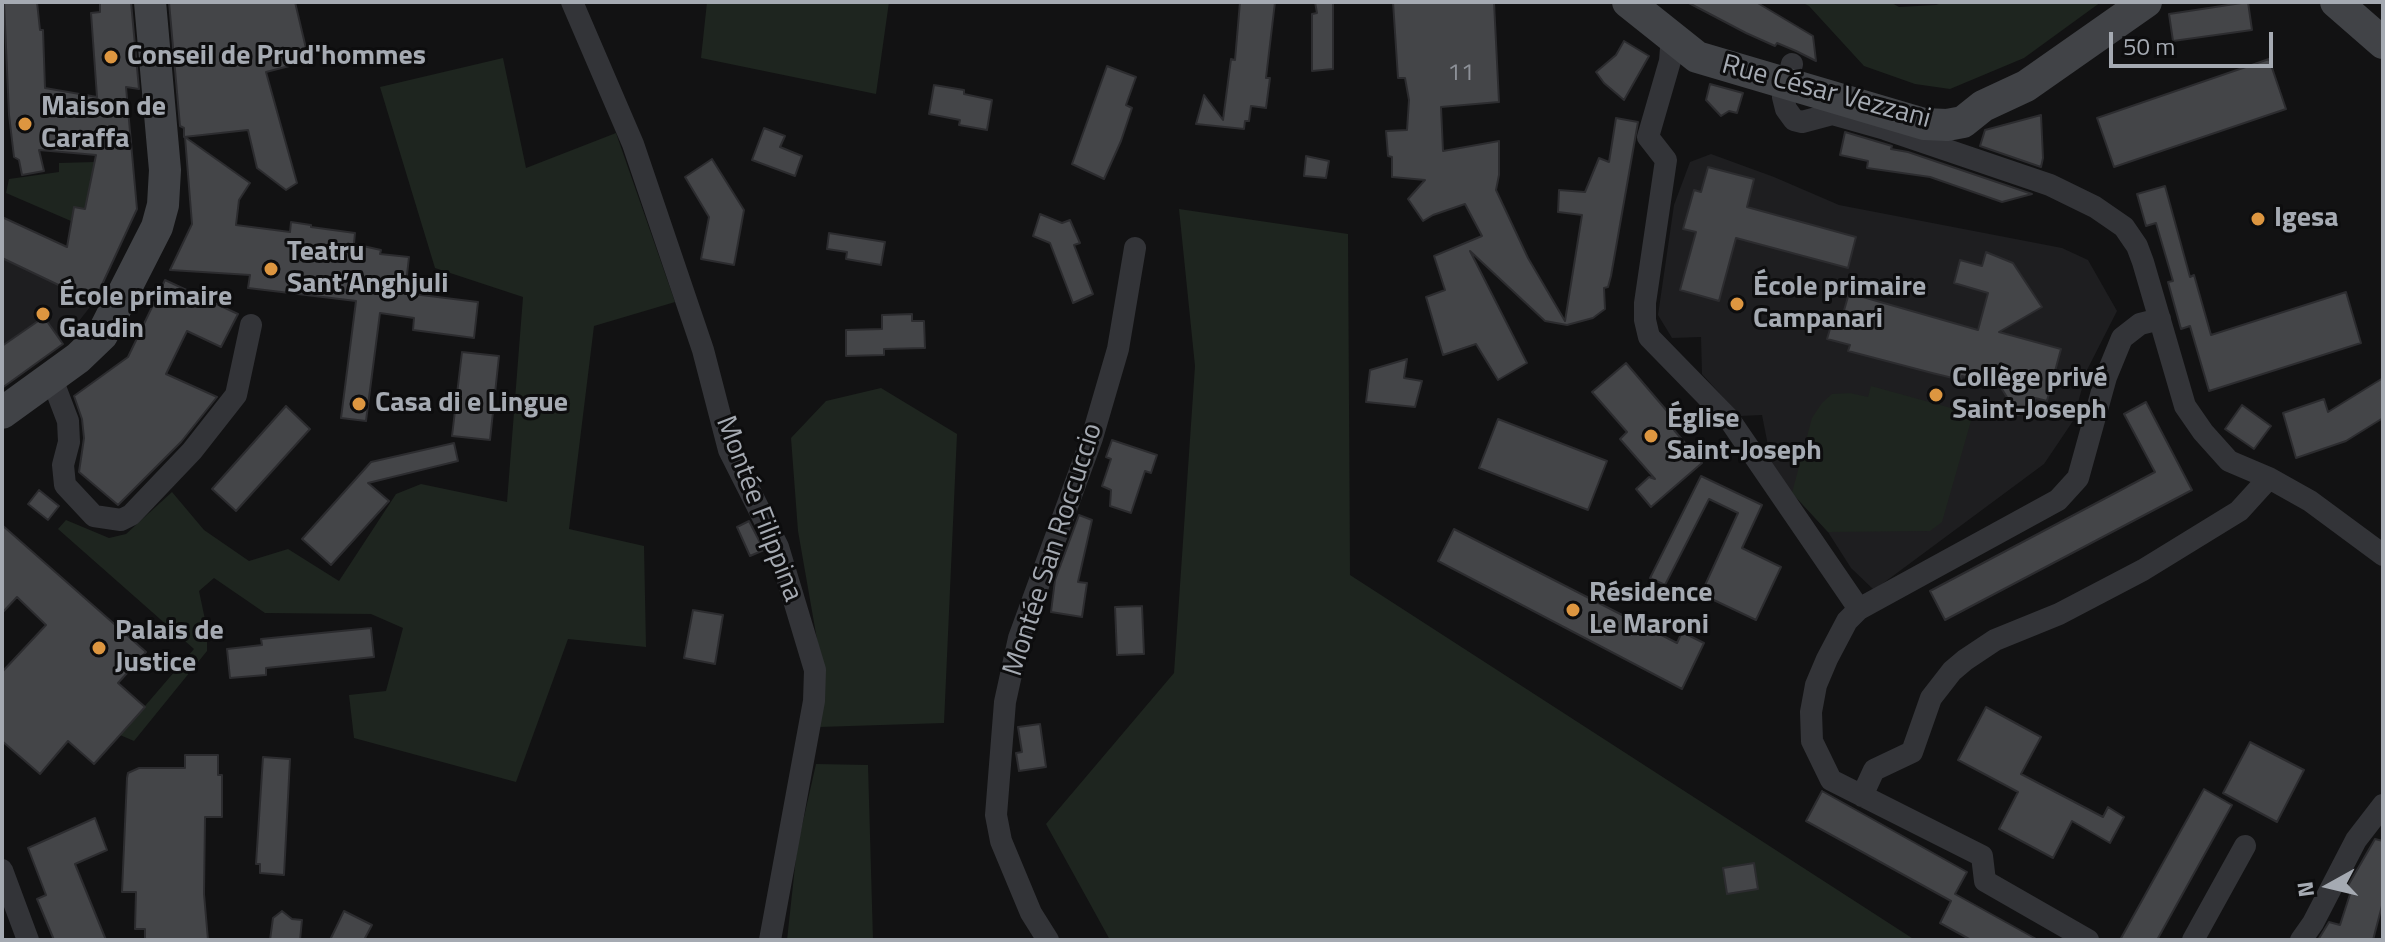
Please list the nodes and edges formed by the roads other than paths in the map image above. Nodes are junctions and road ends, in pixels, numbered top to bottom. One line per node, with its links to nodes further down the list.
1 (150, 2): 12 (main road)
2 (572, 2): 22 (street, Montée Filippina)
3 (1628, 2): 6 (main road, Rue César Vezzani)
4 (2146, 2): 8 (main road, Rue César Vezzani)
5 (2336, 2): 7 (main road)
6 (1672, 35): 8 (main road, Rue César Vezzani); 16 (street)
7 (2383, 43)
8 (1789, 74): 10 (street)
9 (1135, 248): 23 (street, Montée San Roccuccio)
10 (2160, 319): 14 (street); 16 (street)
11 (251, 325): 12 (street)
12 (52, 379): 13 (main road)
13 (2, 413)
14 (2269, 478): 15 (street); 17 (street)
15 (2383, 555)
16 (1859, 609): 17 (street)
17 (1862, 796): 24 (street)
18 (2383, 805): 26 (street)
19 (2245, 846): 25 (street)
20 (2, 870): 21 (street)
21 (17, 931)
22 (770, 940)
23 (1048, 940)
24 (2088, 940)
25 (2193, 940)
26 (2301, 940)

